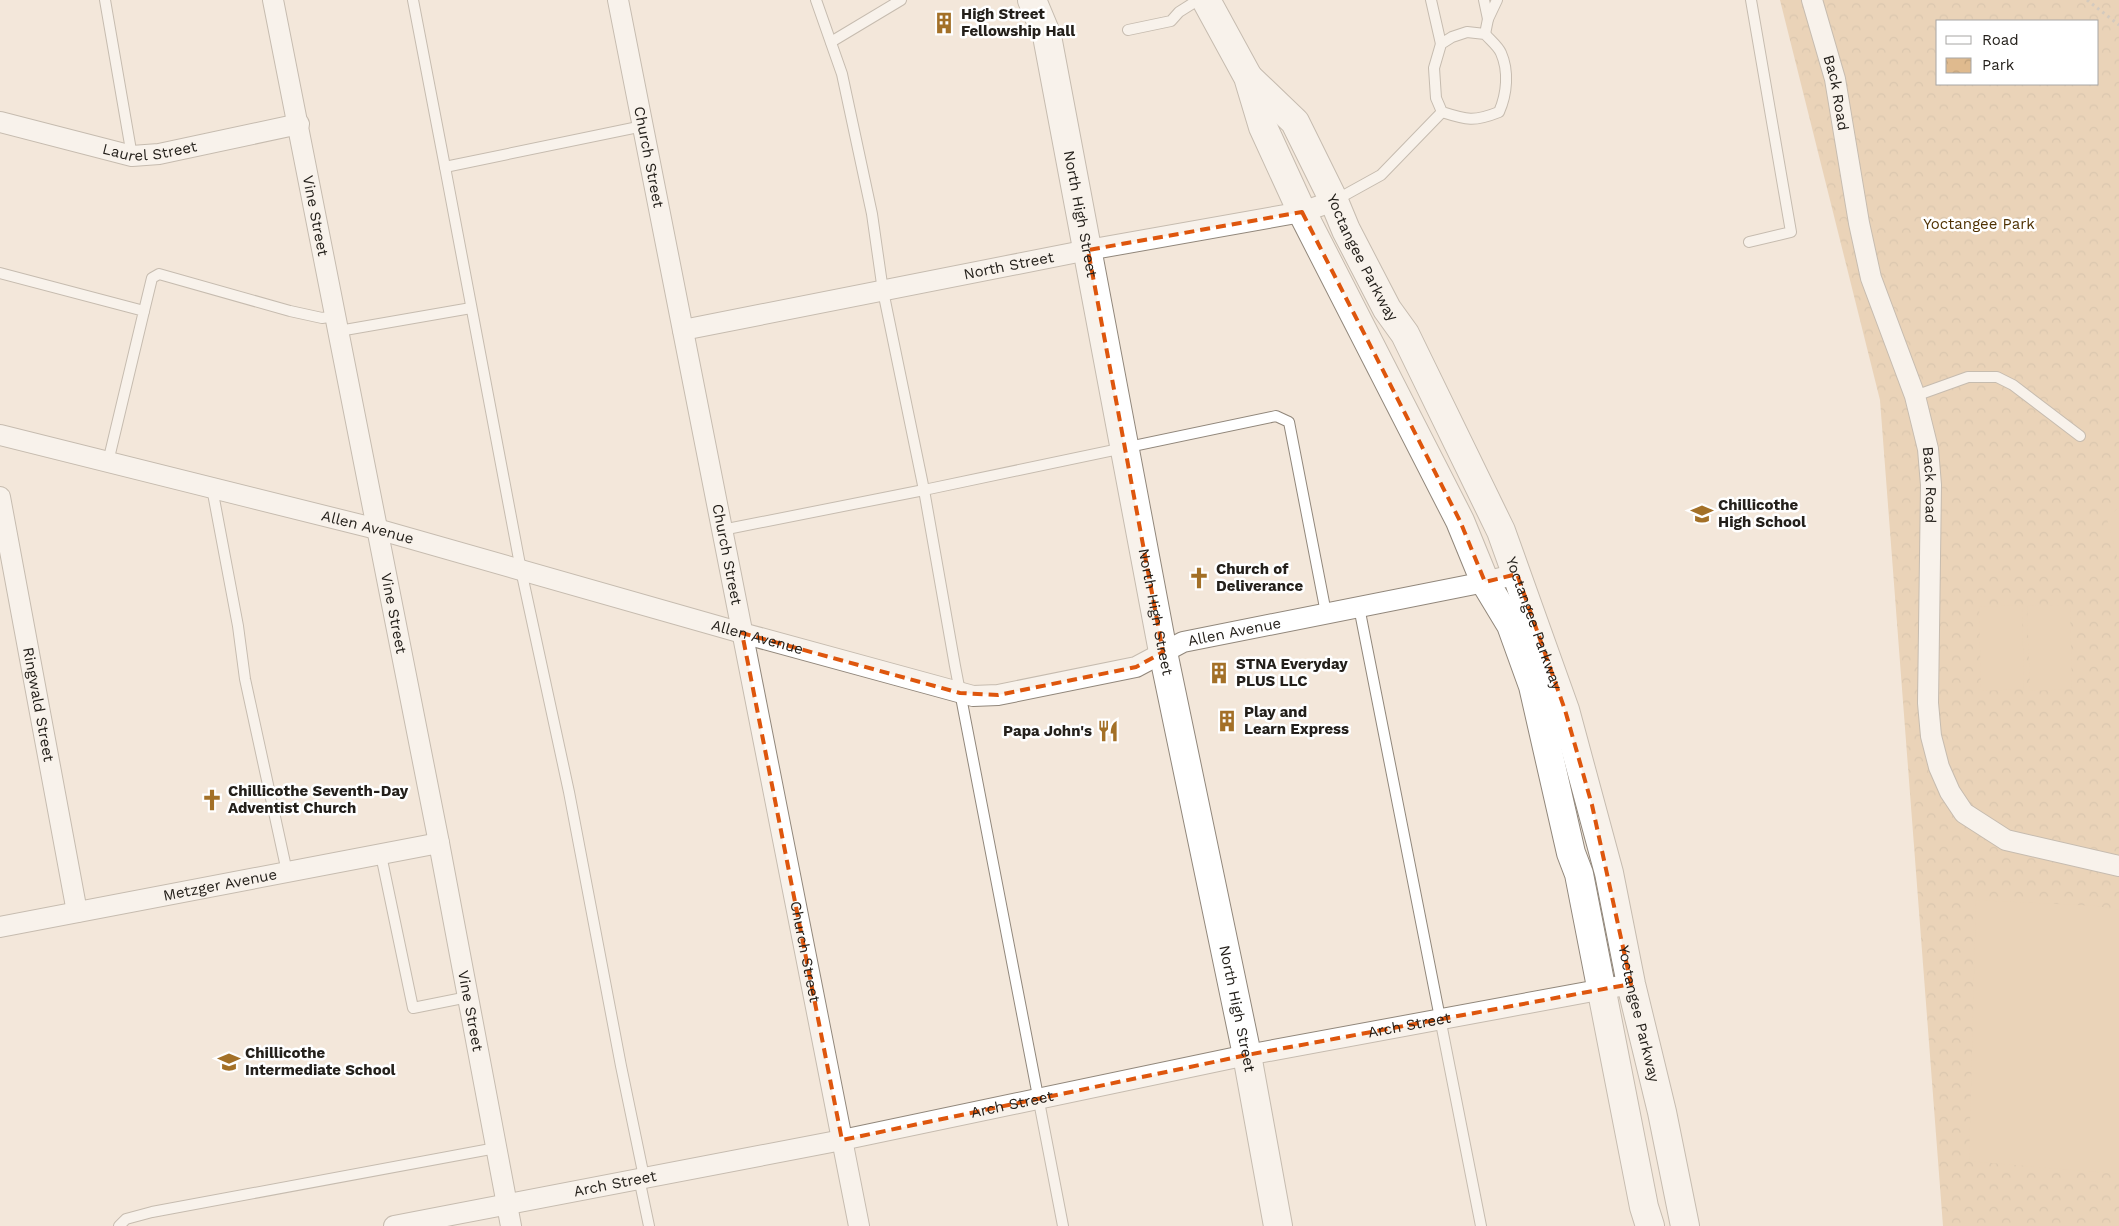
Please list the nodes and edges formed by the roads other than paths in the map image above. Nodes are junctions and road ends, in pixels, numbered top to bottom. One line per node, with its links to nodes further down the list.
1 (105, 0): 25 (lane)
2 (273, 0): 23 (street, Vine Street)
3 (413, 0): 26 (lane)
4 (618, 0): 24 (street, Church Street)
5 (816, 0): 18 (lane)
6 (901, 0): 18 (lane)
7 (1032, 0): 30 (street, North High Street)
8 (1198, 0): 16 (lane)
9 (1206, 0): 20 (street, Yoctangee Parkway)
10 (1431, 0): 19 (lane)
11 (1484, 0): 15 (lane)
12 (1497, 0): 15 (lane)
13 (1751, 0): 29 (lane)
14 (1812, 0): 37 (street, Back Road)
15 (1488, 19): 17 (lane)
16 (1128, 30)
17 (1485, 34): 19 (lane); 21 (lane)
18 (831, 42): 32 (lane)
19 (1441, 44): 21 (lane)
20 (1248, 77): 27 (street, Yoctangee Parkway); 28 (street, Yoctangee Parkway)
21 (1442, 112): 27 (lane)
22 (0, 122): 25 (street, Laurel Street)
23 (299, 124): 25 (street, Laurel Street); 35 (street, Vine Street)
24 (643, 126): 26 (lane); 36 (street, Church Street)
25 (132, 156)
26 (445, 167): 33 (lane)
27 (1334, 201): 28 (street, North Street); 48 (street, Yoctangee Parkway)
28 (1302, 212): 30 (street, North Street); 49 (street, Yoctangee Parkway)
29 (1748, 242)
30 (1088, 250): 32 (street, North Street); 40 (street, North High Street)
31 (0, 273): 34 (lane)
32 (883, 291): 36 (street, North Street); 43 (lane)
33 (471, 308): 35 (lane); 47 (lane)
34 (144, 311): 35 (lane); 41 (lane)
35 (337, 324): 45 (street, Vine Street)
36 (682, 330): 46 (street, Church Street)
37 (1915, 396): 39 (lane); 57 (street, Back Road)
38 (0, 435): 41 (street, Allen Avenue)
39 (2080, 436)
40 (1125, 449): 43 (lane); 51 (lane); 53 (street, North High Street)
41 (108, 462): 42 (street, Allen Avenue)
42 (212, 488): 45 (street, Allen Avenue); 58 (lane)
43 (924, 490): 46 (lane); 54 (lane)
44 (0, 497): 59 (street, Ringwald Street)
45 (377, 529): 47 (street, Allen Avenue); 55 (street, Vine Street)
46 (722, 530): 52 (street, Church Street)
47 (521, 570): 52 (street, Allen Avenue); 69 (lane)
48 (1517, 574): 49 (street, Allen Avenue); 61 (street, Yoctangee Parkway)
49 (1485, 582): 50 (street, Allen Avenue); 62 (street, Yoctangee Parkway)
50 (1359, 607): 51 (street, Allen Avenue); 64 (lane)
51 (1326, 614): 53 (street, Allen Avenue)
52 (742, 634): 54 (street, Allen Avenue); 67 (street, Church Street)
53 (1163, 652): 54 (street, Allen Avenue); 65 (street, North High Street)
54 (961, 694): 66 (lane)
55 (439, 843): 56 (street, Metzger Avenue); 63 (street, Vine Street)
56 (381, 854): 58 (street, Metzger Avenue); 63 (lane)
57 (2119, 866)
58 (287, 872): 59 (street, Metzger Avenue)
59 (78, 912): 60 (street, Metzger Avenue)
60 (0, 927)
61 (1631, 984): 62 (street, Arch Street); 80 (street, Yoctangee Parkway)
62 (1601, 990): 64 (street, Arch Street); 79 (street, Yoctangee Parkway)
63 (468, 997): 68 (street, Vine Street)
64 (1441, 1020): 65 (street, Arch Street); 78 (lane)
65 (1247, 1055): 66 (street, Arch Street); 77 (street, North High Street)
66 (1038, 1098): 67 (street, Arch Street); 76 (lane)
67 (842, 1140): 69 (street, Arch Street); 75 (street, Church Street)
68 (496, 1148): 70 (street, Vine Street); 71 (lane)
69 (642, 1178): 70 (street, Arch Street); 74 (lane)
70 (506, 1203): 72 (street, Arch Street); 73 (street, Vine Street)
71 (119, 1226)
72 (394, 1226)
73 (511, 1226)
74 (649, 1226)
75 (859, 1226)
76 (1062, 1226)
77 (1278, 1226)
78 (1481, 1226)
79 (1650, 1226)
80 (1686, 1226)

